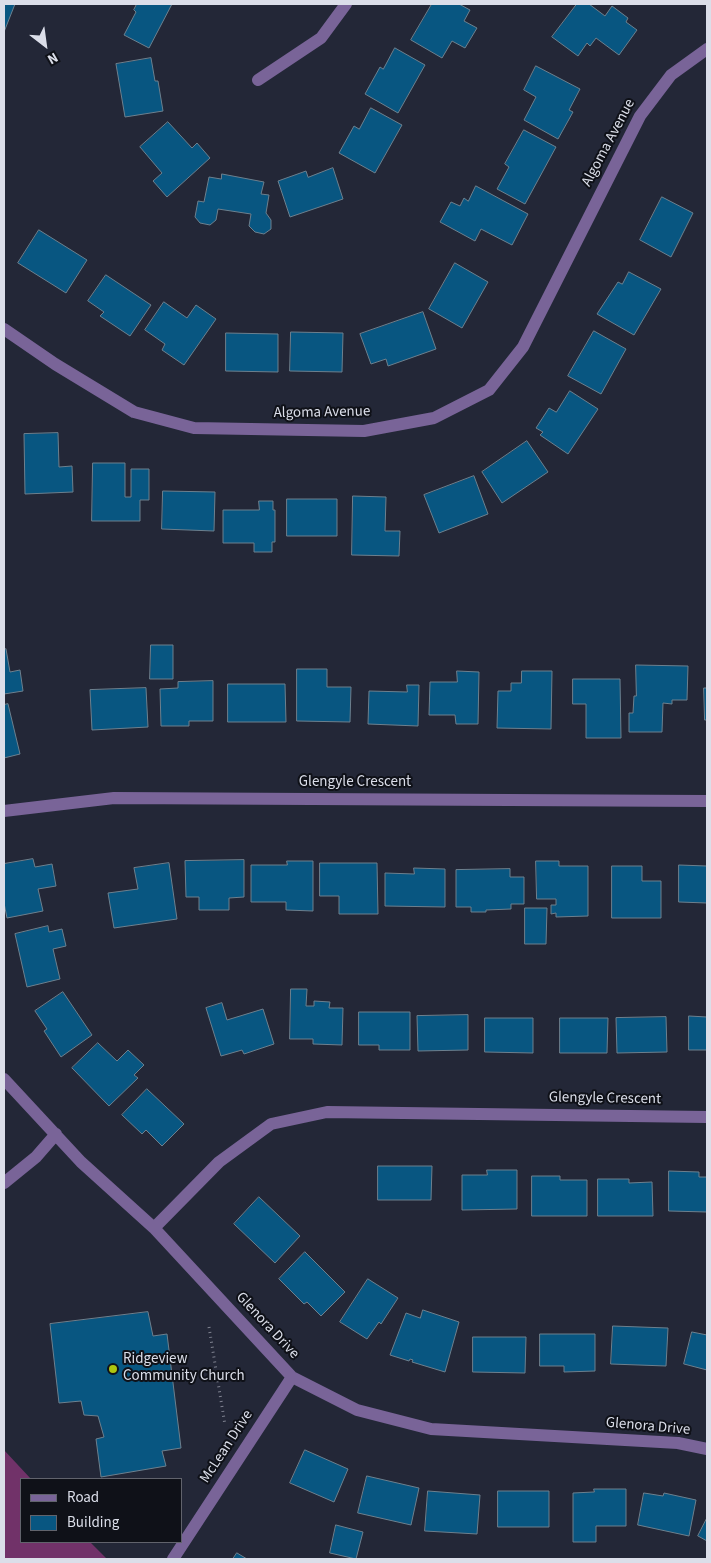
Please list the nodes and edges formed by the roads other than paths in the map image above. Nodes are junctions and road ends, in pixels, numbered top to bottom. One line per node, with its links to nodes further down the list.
1 (346, 4): 3 (street)
2 (707, 49): 4 (street, Algoma Avenue)
3 (258, 80)
4 (4, 329)
5 (707, 801): 6 (street, Glengyle Crescent)
6 (4, 811)
7 (4, 1079): 9 (street, Glenora Drive)
8 (707, 1117): 11 (street, Glengyle Crescent)
9 (56, 1134): 10 (street); 11 (street, Glenora Drive)
10 (4, 1183)
11 (154, 1228): 12 (street, Glenora Drive)
12 (292, 1377): 13 (street, Glenora Drive); 14 (street, McLean Drive)
13 (707, 1449)
14 (173, 1559)

